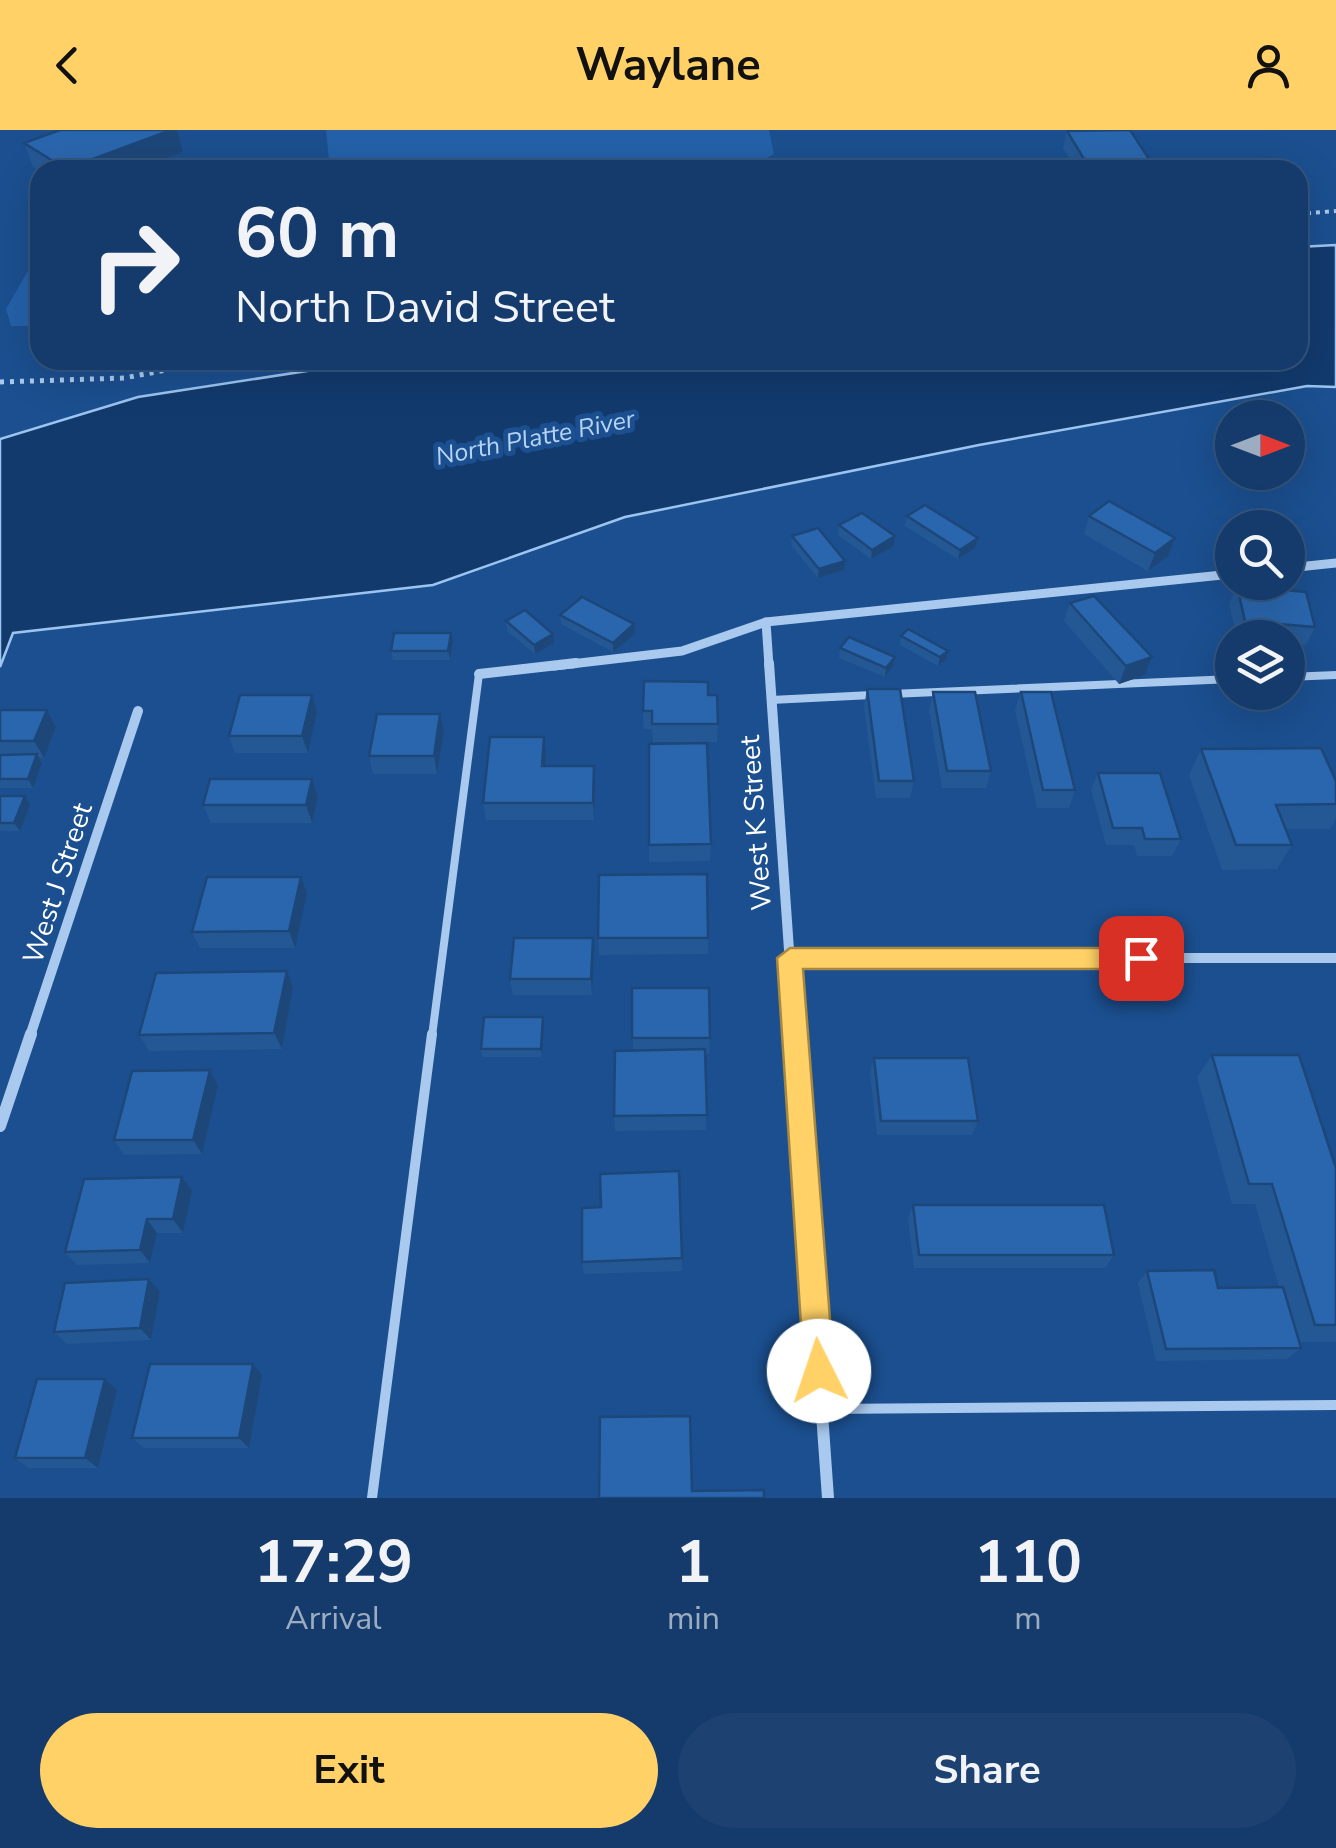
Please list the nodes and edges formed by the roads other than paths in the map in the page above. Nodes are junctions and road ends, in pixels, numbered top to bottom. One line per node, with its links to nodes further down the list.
1 (1336, 563): 2 (street)
2 (1305, 566)
3 (1215, 576): 4 (street)
4 (766, 622): 5 (street); 9 (street, West K Street)
5 (479, 674): 16 (lane)
6 (1336, 675): 7 (lane)
7 (1305, 676)
8 (1215, 680): 9 (lane)
9 (772, 700): 11 (street, West K Street)
10 (138, 712): 13 (street, West J Street)
11 (790, 958): 12 (street); 15 (street, West K Street)
12 (1336, 958)
13 (0, 1126)
14 (1336, 1404): 15 (lane)
15 (822, 1409): 17 (street, West K Street)
16 (372, 1498)
17 (828, 1498)

